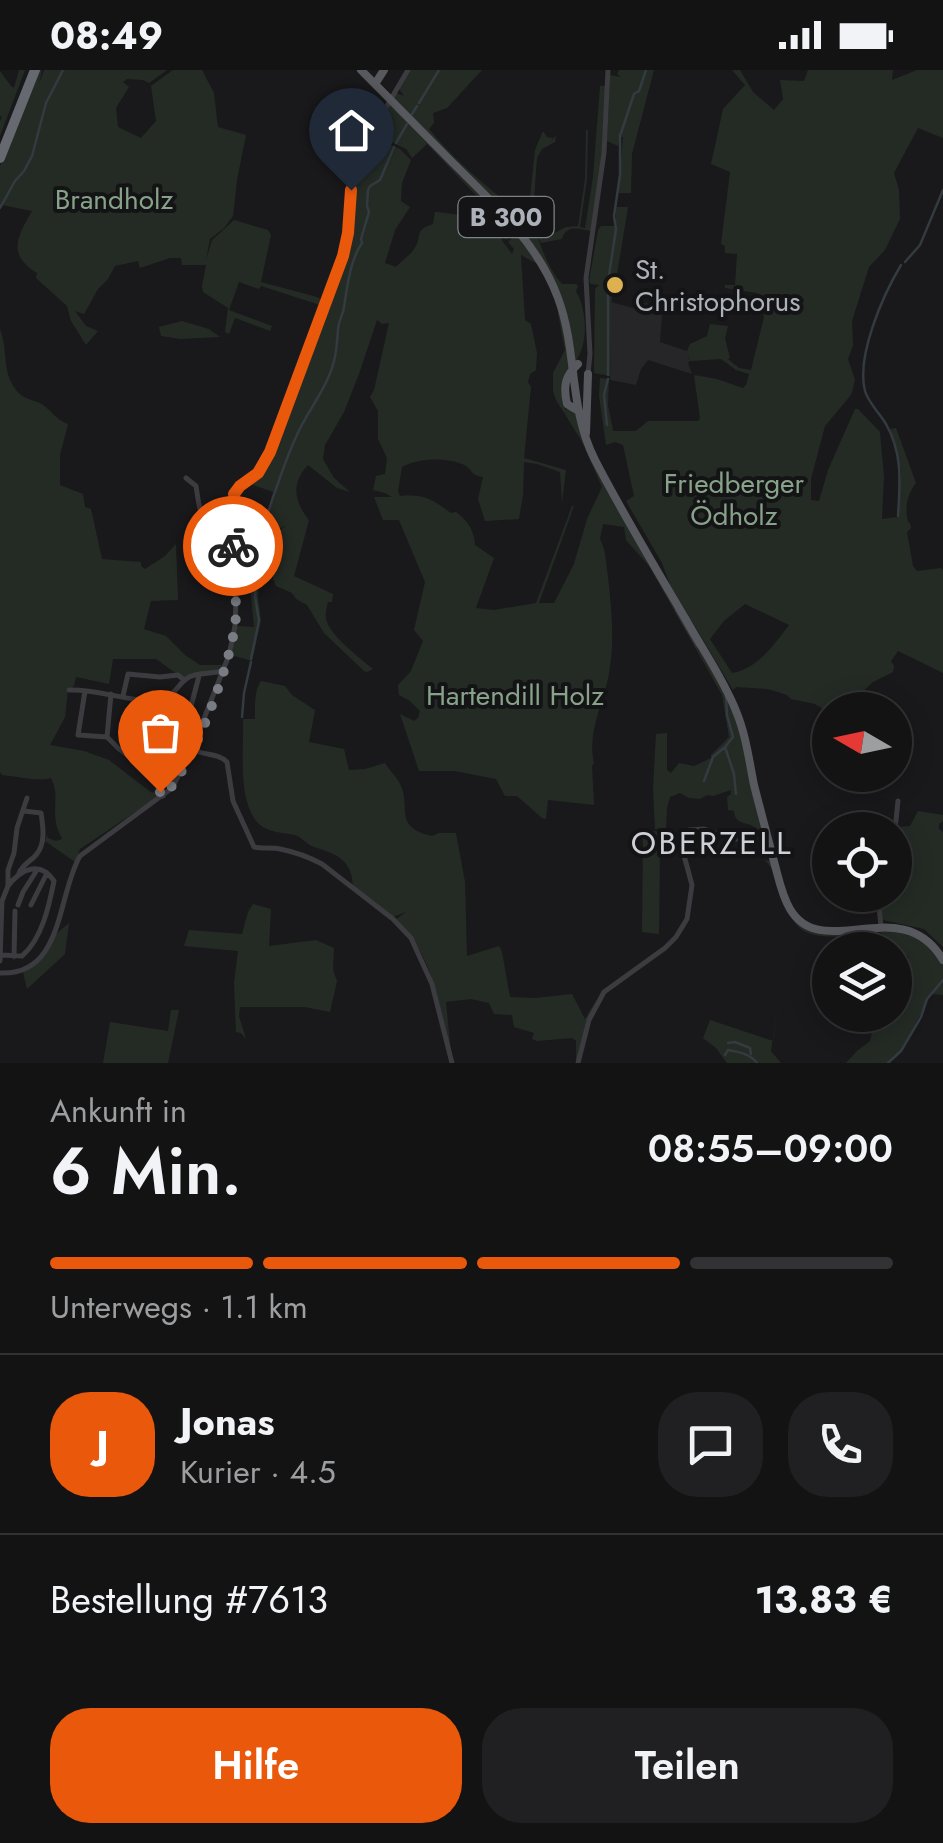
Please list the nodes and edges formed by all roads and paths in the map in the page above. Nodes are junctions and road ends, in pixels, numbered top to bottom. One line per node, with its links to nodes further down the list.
1 (32, 70): 6 (highway); 7 (highway)
2 (361, 70): 5 (main road)
3 (408, 70): 14 (street)
4 (608, 70): 8 (street)
5 (379, 76): 9 (main road, B 300)
6 (0, 144)
7 (0, 158)
8 (590, 344): 9 (street); 10 (street)
9 (575, 361): 11 (main road, B 300); 11 (main road)
10 (588, 374): 12 (main road)
11 (577, 410): 12 (main road, B 300)
12 (587, 442): 32 (main road, B 300)
13 (186, 478): 14 (street)
14 (232, 530): 15 (street)
15 (224, 671): 16 (street); 26 (street)
16 (199, 676): 17 (street); 24 (street)
17 (184, 680): 21 (street); 22 (street)
18 (69, 690): 19 (street)
19 (86, 691): 20 (street); 25 (street)
20 (111, 694): 21 (street); 25 (street)
21 (123, 696): 22 (street)
22 (157, 701): 24 (street)
23 (132, 720): 24 (street)
24 (147, 734)
25 (107, 738): 27 (street)
26 (192, 750): 27 (street); 44 (street)
27 (163, 796): 43 (street)
28 (26, 798): 30 (street)
29 (898, 801): 31 (street)
30 (22, 812): 34 (street); 36 (street)
31 (897, 812)
32 (768, 840): 39 (main road, B 300); 45 (street)
33 (37, 870): 34 (street); 35 (street); 40 (street)
34 (19, 873): 36 (street)
35 (47, 873): 37 (street); 40 (street)
36 (8, 886): 41 (street)
37 (31, 905)
38 (880, 912): 39 (street)
39 (881, 927): 42 (main road, B 300)
40 (14, 957): 41 (street)
41 (1, 958)
42 (943, 960)
43 (0, 973)
44 (452, 1063)
45 (578, 1063)

